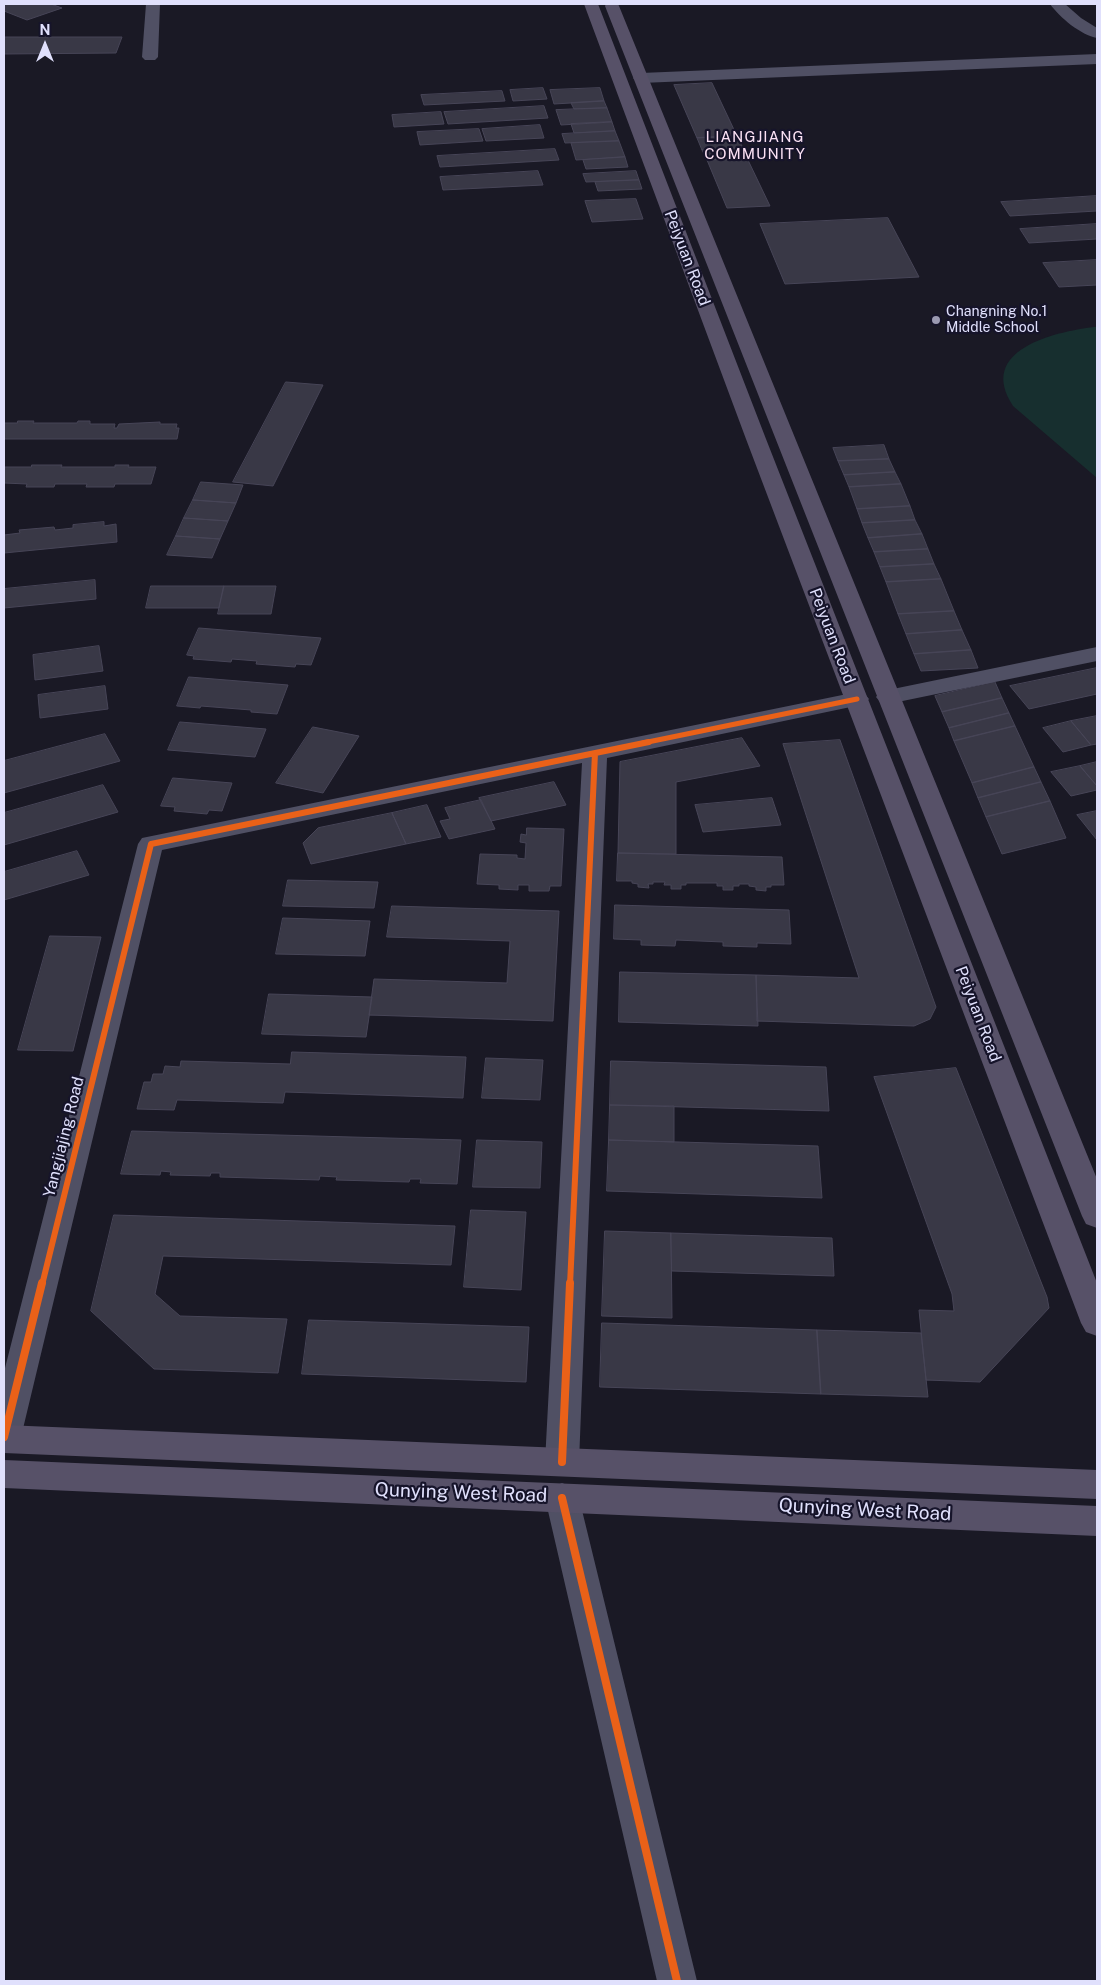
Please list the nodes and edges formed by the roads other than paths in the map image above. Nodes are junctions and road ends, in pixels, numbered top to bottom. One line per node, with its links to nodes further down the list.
1 (153, 4): 6 (street)
2 (591, 4): 11 (main road, Peiyuan Road)
3 (611, 4): 8 (main road, Peiyuan Road)
4 (1058, 4): 5 (street)
5 (1097, 34)
6 (150, 57)
7 (1097, 58): 8 (street)
8 (640, 78): 10 (main road, Peiyuan Road)
9 (1097, 654): 10 (street)
10 (888, 697): 13 (main road, Peiyuan Road)
11 (857, 699): 12 (street); 14 (main road, Peiyuan Road)
12 (595, 753): 15 (street, Yangjiajing Road); 16 (street)
13 (1097, 1216)
14 (1097, 1323)
15 (4, 1438): 16 (main road, Qunying West Road)
16 (562, 1462): 18 (main road, Qunying West Road)
17 (4, 1474): 19 (main road, Qunying West Road)
18 (1097, 1484)
19 (562, 1498): 20 (main road, Qunying West Road); 21 (street)
20 (1097, 1521)
21 (677, 1981)

